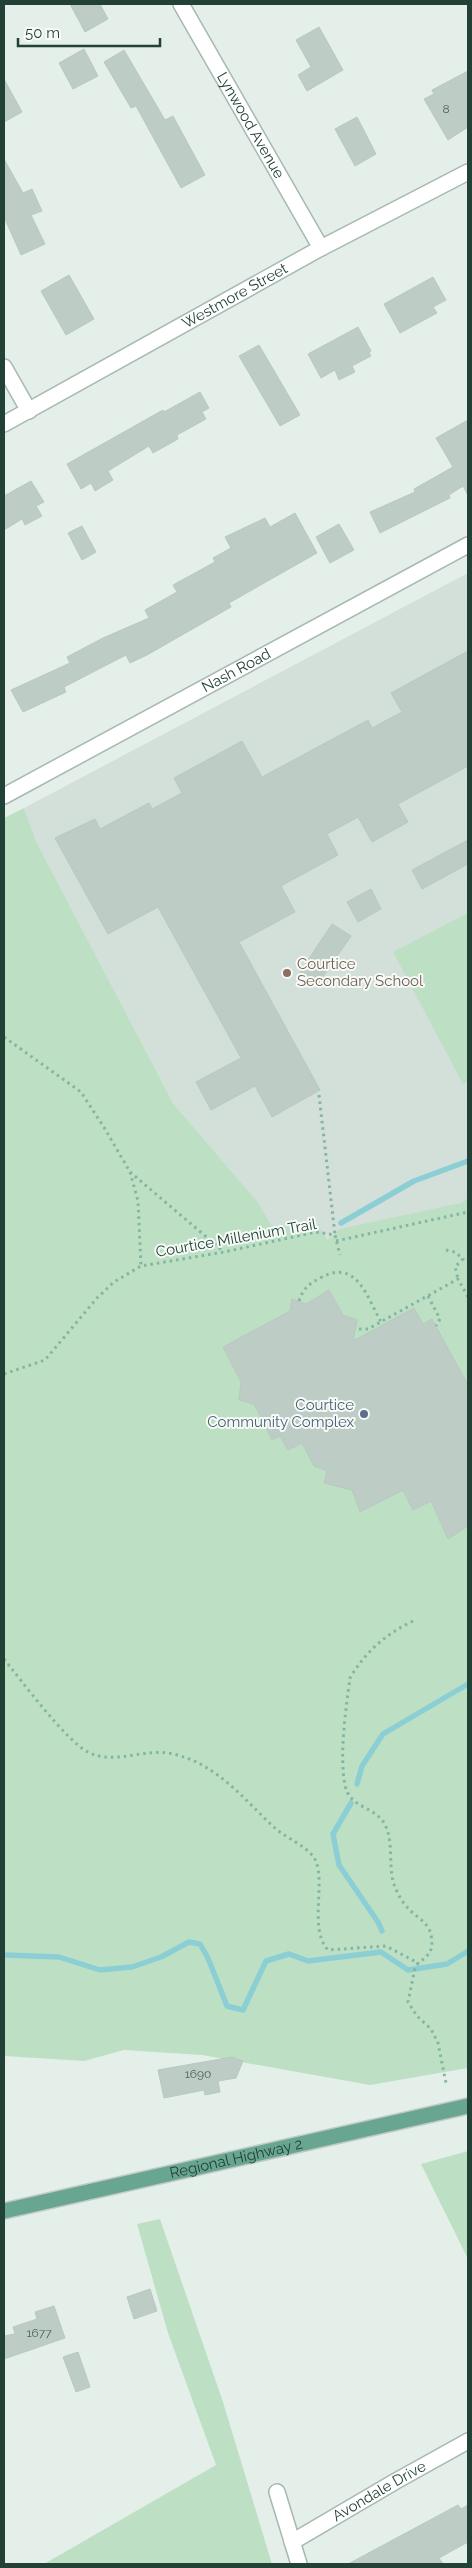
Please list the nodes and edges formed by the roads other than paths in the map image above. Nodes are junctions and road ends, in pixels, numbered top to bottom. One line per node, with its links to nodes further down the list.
1 (181, 4): 3 (street, Lynwood Avenue)
2 (468, 172): 3 (street, Westmore Street)
3 (321, 248): 5 (street, Westmore Street)
4 (4, 367): 5 (street)
5 (29, 411): 6 (street, Westmore Street)
6 (4, 424)
7 (468, 545): 8 (street, Nash Road)
8 (4, 796)
9 (468, 2106): 10 (main road, Regional Highway 2)
10 (4, 2212)
11 (468, 2441): 13 (street, Avondale Drive)
12 (277, 2492): 13 (street)
13 (292, 2542): 14 (street)
14 (299, 2564)

